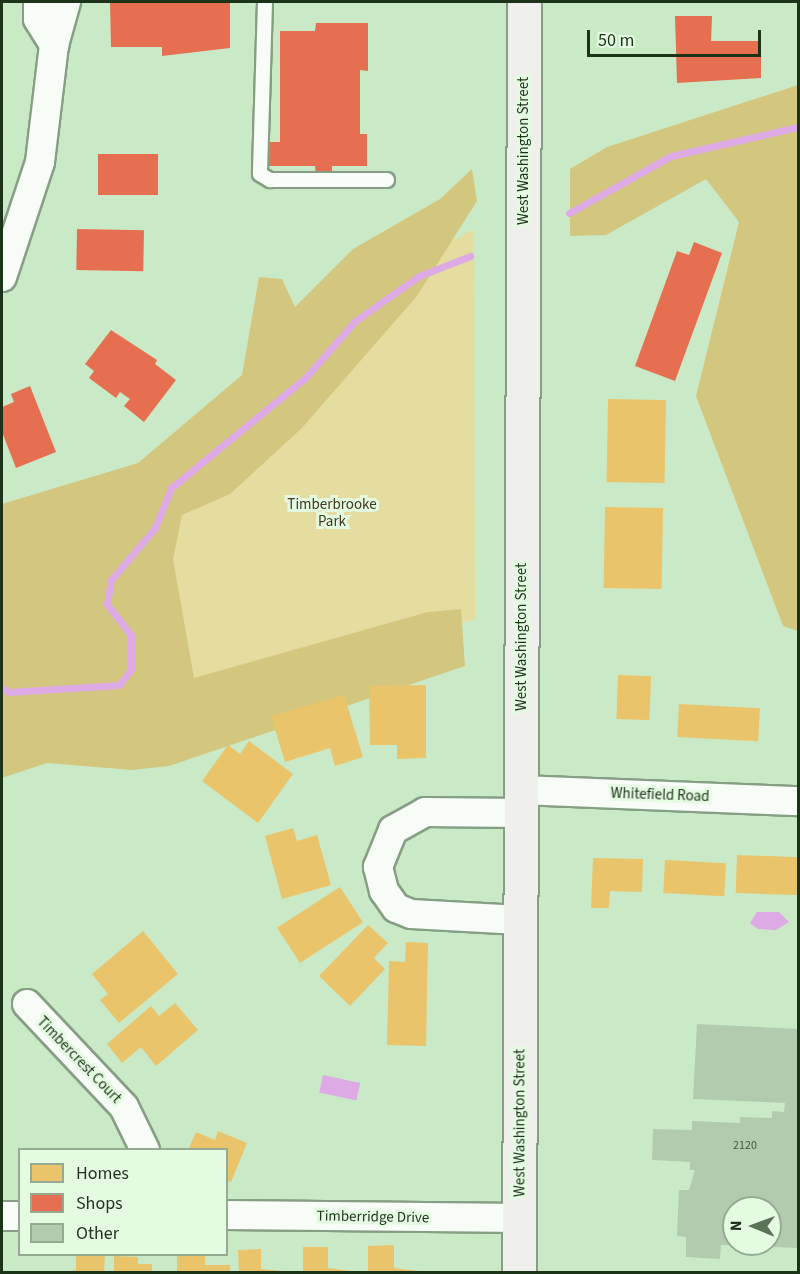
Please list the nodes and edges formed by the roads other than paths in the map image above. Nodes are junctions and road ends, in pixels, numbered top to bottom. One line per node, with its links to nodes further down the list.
1 (38, 2): 5 (street)
2 (66, 2): 5 (street)
3 (265, 2): 6 (lane)
4 (524, 2): 9 (street, West Washington Street)
5 (54, 45): 7 (street)
6 (387, 180)
7 (2, 277)
8 (798, 801): 9 (street, Whitefield Road)
9 (521, 802): 10 (street, West Washington Street); 10 (street, Whitefield Road)
10 (520, 920): 16 (street, West Washington Street)
11 (27, 1004): 12 (street, Timbercrest Court)
12 (144, 1148)
13 (228, 1215): 16 (street, Timberridge Drive)
14 (2, 1216): 15 (street)
15 (18, 1216)
16 (519, 1218): 17 (street, West Washington Street)
17 (519, 1272)

